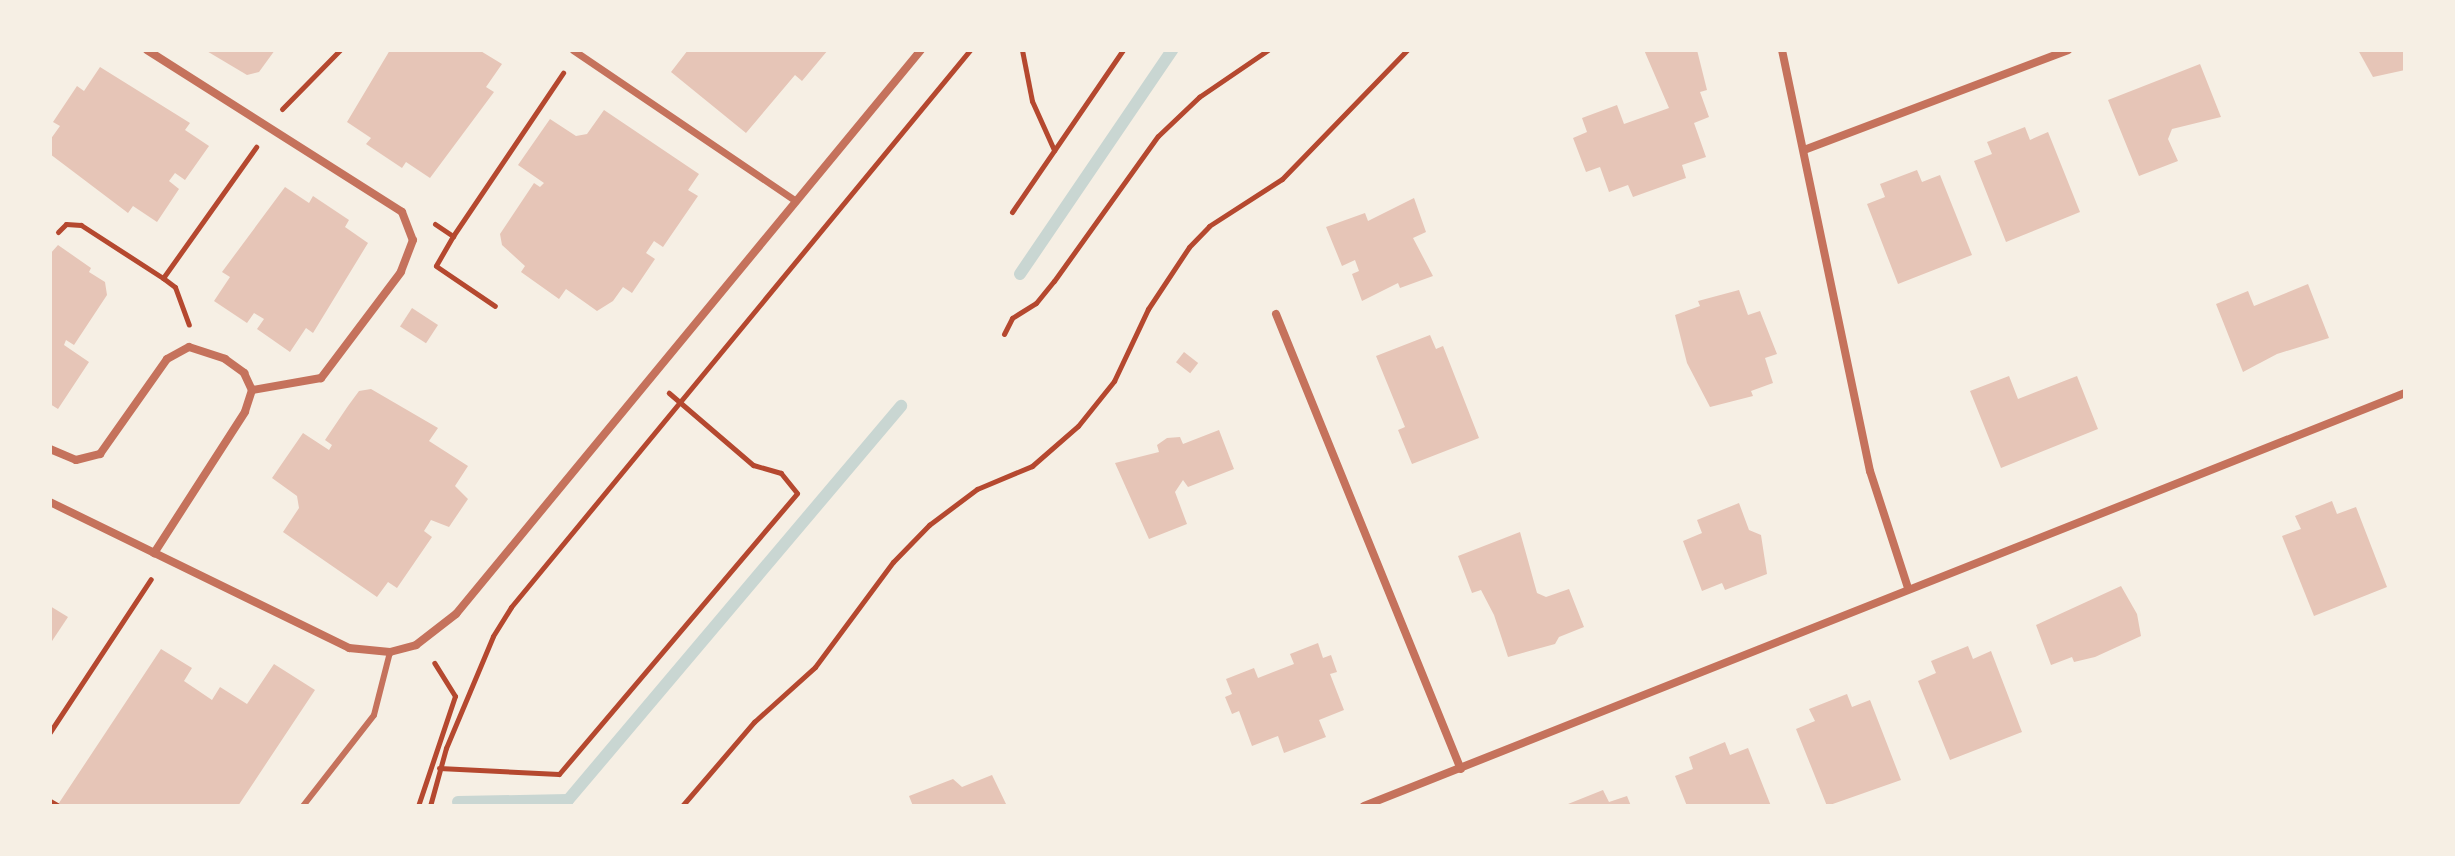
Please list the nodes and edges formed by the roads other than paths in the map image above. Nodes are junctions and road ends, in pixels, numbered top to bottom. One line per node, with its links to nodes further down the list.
1 (147, 50): 9 (street)
2 (921, 50): 7 (street)
3 (1782, 50): 6 (street)
4 (2068, 50): 6 (street)
5 (575, 51): 7 (street)
6 (1804, 150): 14 (street)
7 (796, 201): 15 (street)
8 (1276, 314): 16 (street)
9 (252, 390): 11 (street); 13 (street)
10 (2405, 393): 14 (street)
11 (50, 449)
12 (50, 502): 13 (street)
13 (154, 553): 15 (street)
14 (1908, 588): 16 (street)
15 (390, 652): 17 (lane)
16 (1461, 769): 18 (street)
17 (303, 806)
18 (1364, 806)

